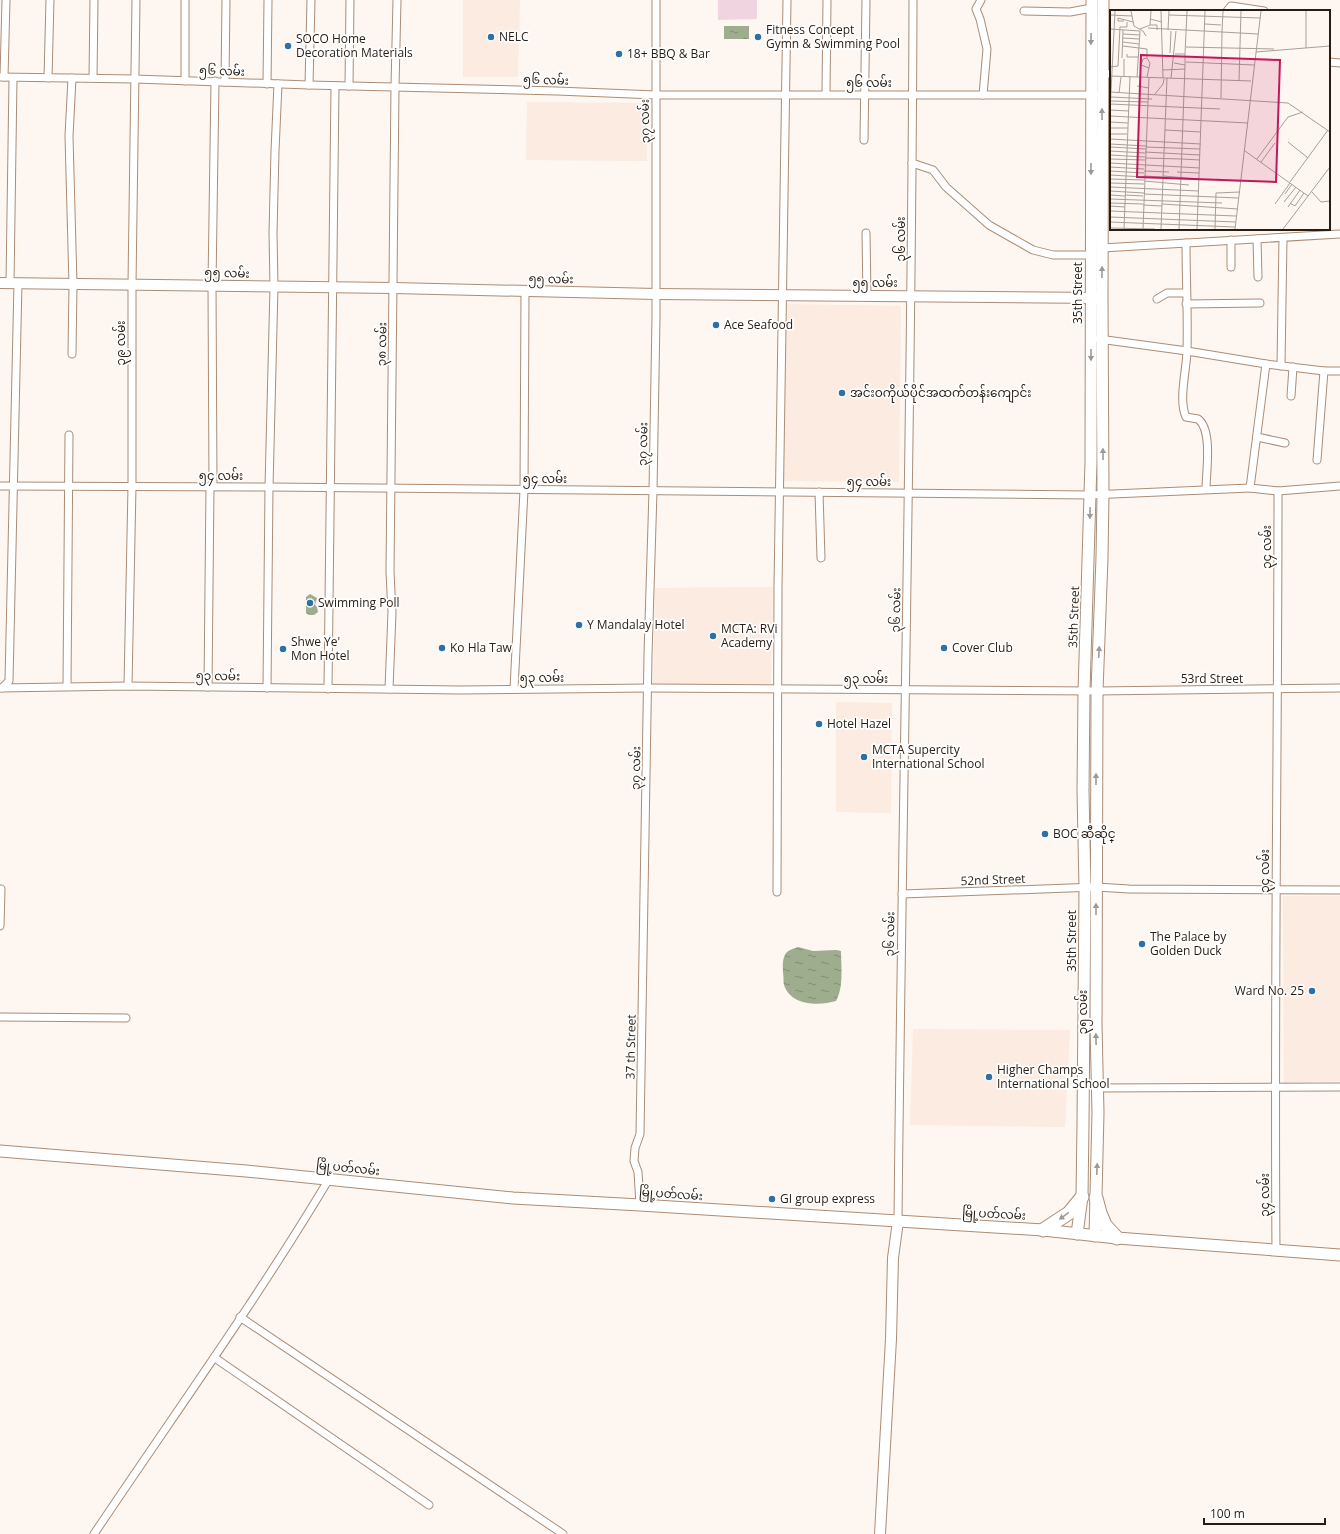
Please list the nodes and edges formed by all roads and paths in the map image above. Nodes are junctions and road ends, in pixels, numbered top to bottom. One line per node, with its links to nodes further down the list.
1 (6, 0): 25 (street)
2 (50, 0): 27 (street)
3 (94, 0): 29 (street)
4 (136, 0): 30 (street, ၃၉ လမ်း)
5 (185, 0): 31 (street)
6 (226, 0): 33 (street)
7 (268, 0): 34 (street)
8 (311, 0): 36 (street)
9 (350, 0): 38 (street)
10 (397, 0): 39 (street, ၃၈ လမ်း)
11 (656, 0): 44 (street, ၃၇ လမ်း)
12 (787, 0): 40 (street)
13 (826, 0): 41 (street)
14 (866, 0): 42 (street)
15 (912, 0): 43 (street, ၃၆ လမ်း)
16 (981, 0): 45 (street)
17 (1102, 0): 24 (main road, 35th Street)
18 (1092, 4): 21 (street); 46 (main road, 35th Street, one-way to 46)
19 (1230, 6): 20 (street)
20 (1252, 10)
21 (1024, 11)
22 (1330, 62): 23 (street)
23 (1340, 63)
24 (1107, 73): 46 (main road, 35th Street)
25 (2, 77): 26 (street, ၅၆ လမ်း)
26 (13, 78): 27 (street, ၅၆ လမ်း); 59 (street)
27 (48, 78): 28 (street, ၅၆ လမ်း)
28 (72, 78): 29 (street, ၅၆ လမ်း); 60 (street)
29 (93, 78): 30 (street, ၅၆ လမ်း)
30 (135, 79): 31 (street, ၅၆ လမ်း); 61 (street, ၃၉ လမ်း)
31 (186, 81): 32 (street, ၅၆ လမ်း)
32 (215, 82): 33 (street, ၅၆ လမ်း); 62 (street)
33 (225, 82): 34 (street, ၅၆ လမ်း)
34 (268, 84): 35 (street, ၅၆ လမ်း)
35 (278, 84): 36 (street, ၅၆ လမ်း); 63 (street)
36 (309, 86): 37 (street, ၅၆ လမ်း)
37 (335, 86): 38 (street, ၅၆ လမ်း); 64 (street)
38 (349, 86): 39 (street, ၅၆ လမ်း)
39 (395, 87): 44 (street, ၅၆ လမ်း); 65 (street, ၃၈ လမ်း)
40 (787, 94): 41 (street, ၅၆ လမ်း); 44 (street, ၅၆ လမ်း); 69 (street)
41 (826, 94): 42 (street, ၅၆ လမ်း)
42 (866, 94): 43 (street, ၅၆ လမ်း); 47 (street)
43 (912, 94): 45 (street, ၅၆ လမ်း); 48 (street, ၃၆ လမ်း)
44 (656, 95): 68 (street, ၃၇ လမ်း)
45 (983, 95): 46 (street, ၅၆ လမ်း)
46 (1096, 95): 55 (main road, 35th Street, one-way to 46); 56 (main road, 35th Street, one-way to 56)
47 (864, 140)
48 (912, 163): 56 (street); 71 (street, ၃၆ လမ်း)
49 (866, 233): 70 (street)
50 (1340, 234): 51 (street)
51 (1283, 238): 52 (street); 80 (street)
52 (1257, 239): 53 (street); 58 (street)
53 (1231, 240): 54 (street); 57 (street)
54 (1186, 243): 55 (street); 67 (street)
55 (1102, 248): 72 (main road, 35th Street, one-way to 55)
56 (1091, 255): 72 (main road, 35th Street)
57 (1231, 267)
58 (1258, 277)
59 (9, 283): 60 (main road, ၅၅ လမ်း); 90 (street)
60 (73, 284): 61 (main road, ၅၅ လမ်း); 78 (street)
61 (132, 284): 62 (main road, ၅၅ လမ်း); 92 (street, ၃၉ လမ်း)
62 (212, 285): 63 (main road, ၅၅ လမ်း); 94 (street)
63 (274, 287): 64 (main road, ၅၅ လမ်း); 95 (street)
64 (332, 288): 65 (main road, ၅၅ လမ်း); 96 (street)
65 (393, 288): 66 (main road, ၅၅ လမ်း); 98 (street, ၃၈ လမ်း)
66 (525, 292): 68 (main road, ၅၅ လမ်း); 100 (street)
67 (1186, 293): 73 (street); 75 (street)
68 (656, 294): 69 (main road, ၅၅ လမ်း); 101 (street, ၃၇ လမ်း)
69 (782, 295): 70 (main road, ၅၅ လမ်း); 103 (street)
70 (867, 296): 71 (main road, ၅၅ လမ်း)
71 (912, 296): 72 (main road, ၅၅ လမ်း); 105 (street, ၃၆ လမ်း)
72 (1096, 298): 76 (main road, 35th Street)
73 (1157, 299)
74 (1260, 303): 75 (street)
75 (1186, 304): 77 (street)
76 (1097, 339): 77 (street); 106 (main road, 35th Street, one-way to 76); 107 (main road, 35th Street, one-way to 107)
77 (1187, 350): 79 (street); 99 (street)
78 (72, 354)
79 (1266, 364): 80 (street); 86 (street)
80 (1282, 366): 81 (street)
81 (1293, 367): 82 (street); 84 (street)
82 (1324, 371): 83 (street); 88 (street)
83 (1340, 371)
84 (1291, 396)
85 (69, 435): 91 (street)
86 (1257, 437): 87 (street); 97 (street)
87 (1285, 443)
88 (1317, 460)
89 (0, 486): 90 (street, ၅၄ လမ်း)
90 (13, 486): 91 (street, ၅၄ လမ်း); 111 (street)
91 (68, 486): 92 (street, ၅၄ လမ်း); 109 (street)
92 (132, 486): 94 (street, ၅၄ လမ်း); 110 (street, ၃၉ လမ်း)
93 (1340, 486): 102 (street, ၅၄ လမ်း)
94 (211, 487): 95 (street, ၅၄ လမ်း); 112 (street)
95 (269, 487): 96 (street, ၅၄ လမ်း); 113 (street)
96 (331, 488): 98 (street, ၅၄ လမ်း); 114 (street)
97 (1250, 488): 99 (street, ၅၄ လမ်း); 102 (street, ၅၄ လမ်း)
98 (391, 489): 100 (street, ၅၄ လမ်း); 117 (street, ၃၈ လမ်း)
99 (1206, 489): 106 (street, ၅၄ လမ်း)
100 (524, 490): 101 (street, ၅၄ လမ်း); 118 (street)
101 (653, 491): 103 (street, ၅၄ လမ်း); 115 (street, ၃၇ လမ်း)
102 (1278, 491): 120 (street, ၃၄ လမ်း)
103 (779, 492): 104 (street, ၅၄ လမ်း); 119 (street)
104 (819, 492): 105 (street, ၅၄ လမ်း); 108 (street)
105 (909, 493): 107 (street, ၅၄ လမ်း); 121 (street, ၃၆ လမ်း)
106 (1103, 493): 107 (street, ၅၄ လမ်း); 123 (main road, 35th Street, one-way to 106)
107 (1090, 495): 122 (main road, 35th Street, one-way to 122)
108 (821, 558)
109 (67, 686): 110 (street, ၅၃ လမ်း); 111 (street, ၅၃ လမ်း)
110 (128, 686): 112 (street, ၅၃ လမ်း)
111 (1, 688)
112 (208, 688): 113 (street, ၅၃ လမ်း)
113 (267, 688): 114 (street, ၅၃ လမ်း)
114 (328, 688): 117 (street, ၅၃ လမ်း)
115 (649, 688): 118 (street, ၅၃ လမ်း); 119 (street, ၅၃ လမ်း); 127 (street, ၃၇ လမ်း)
116 (1340, 688): 120 (street, 53rd Street)
117 (389, 689): 118 (street, ၅၃ လမ်း)
118 (514, 689)
119 (778, 690): 121 (street, ၅၃ လမ်း); 130 (street)
120 (1277, 690): 123 (street, 53rd Street); 128 (street, ၃၄ လမ်း)
121 (905, 691): 122 (street, ၅၃ လမ်း); 131 (street, ၃၆ လမ်း)
122 (1084, 691): 123 (street, 53rd Street); 125 (main road, 35th Street)
123 (1097, 691): 124 (main road, ၃၅ လမ်း, one-way to 123)
124 (1096, 887): 125 (street, 52nd Street); 128 (street, 52nd Street); 136 (main road, ၃၅ လမ်း, one-way to 124)
125 (1085, 888): 131 (street, 52nd Street); 138 (main road, 35th Street)
126 (1, 889): 132 (street)
127 (644, 889): 144 (street, 37 th Street)
128 (1275, 889): 129 (street, 52nd Street); 137 (street, ၃၄ လမ်း)
129 (1340, 890)
130 (777, 892)
131 (902, 894): 145 (street, ၃၆ လမ်း)
132 (0, 926)
133 (0, 1018): 134 (street)
134 (126, 1018)
135 (1340, 1086): 137 (street)
136 (1097, 1088): 137 (street); 139 (main road, ၃၅ လမ်း)
137 (1275, 1088): 150 (street, ၃၄ လမ်း)
138 (1083, 1124): 139 (main road); 142 (main road, 35th Street)
139 (1098, 1124): 143 (main road, ၃၅ လမ်း, one-way to 139)
140 (0, 1151): 141 (main road, မြို့ပတ်လမ်း)
141 (329, 1179): 144 (main road, မြို့ပတ်လမ်း); 152 (street)
142 (1082, 1197): 146 (highway, one-way to 146); 147 (main road, 35th Street)
143 (1096, 1198): 148 (main road, ၃၅ လမ်း); 149 (highway)
144 (640, 1204): 145 (main road, မြို့ပတ်လမ်း)
145 (898, 1221): 146 (main road, မြို့ပတ်လမ်း); 157 (main road)
146 (1043, 1230): 147 (main road, မြို့ပတ်လမ်း)
147 (1077, 1234): 148 (main road, မြို့ပတ်လမ်း)
148 (1095, 1236): 149 (main road, မြို့ပတ်လမ်း)
149 (1117, 1238): 150 (main road, မြို့ပတ်လမ်း)
150 (1276, 1250): 151 (main road, မြို့ပတ်လမ်း)
151 (1340, 1255)
152 (240, 1317): 153 (street); 156 (street)
153 (215, 1358): 154 (street); 155 (street)
154 (429, 1505)
155 (94, 1534)
156 (563, 1534)
157 (880, 1534)

